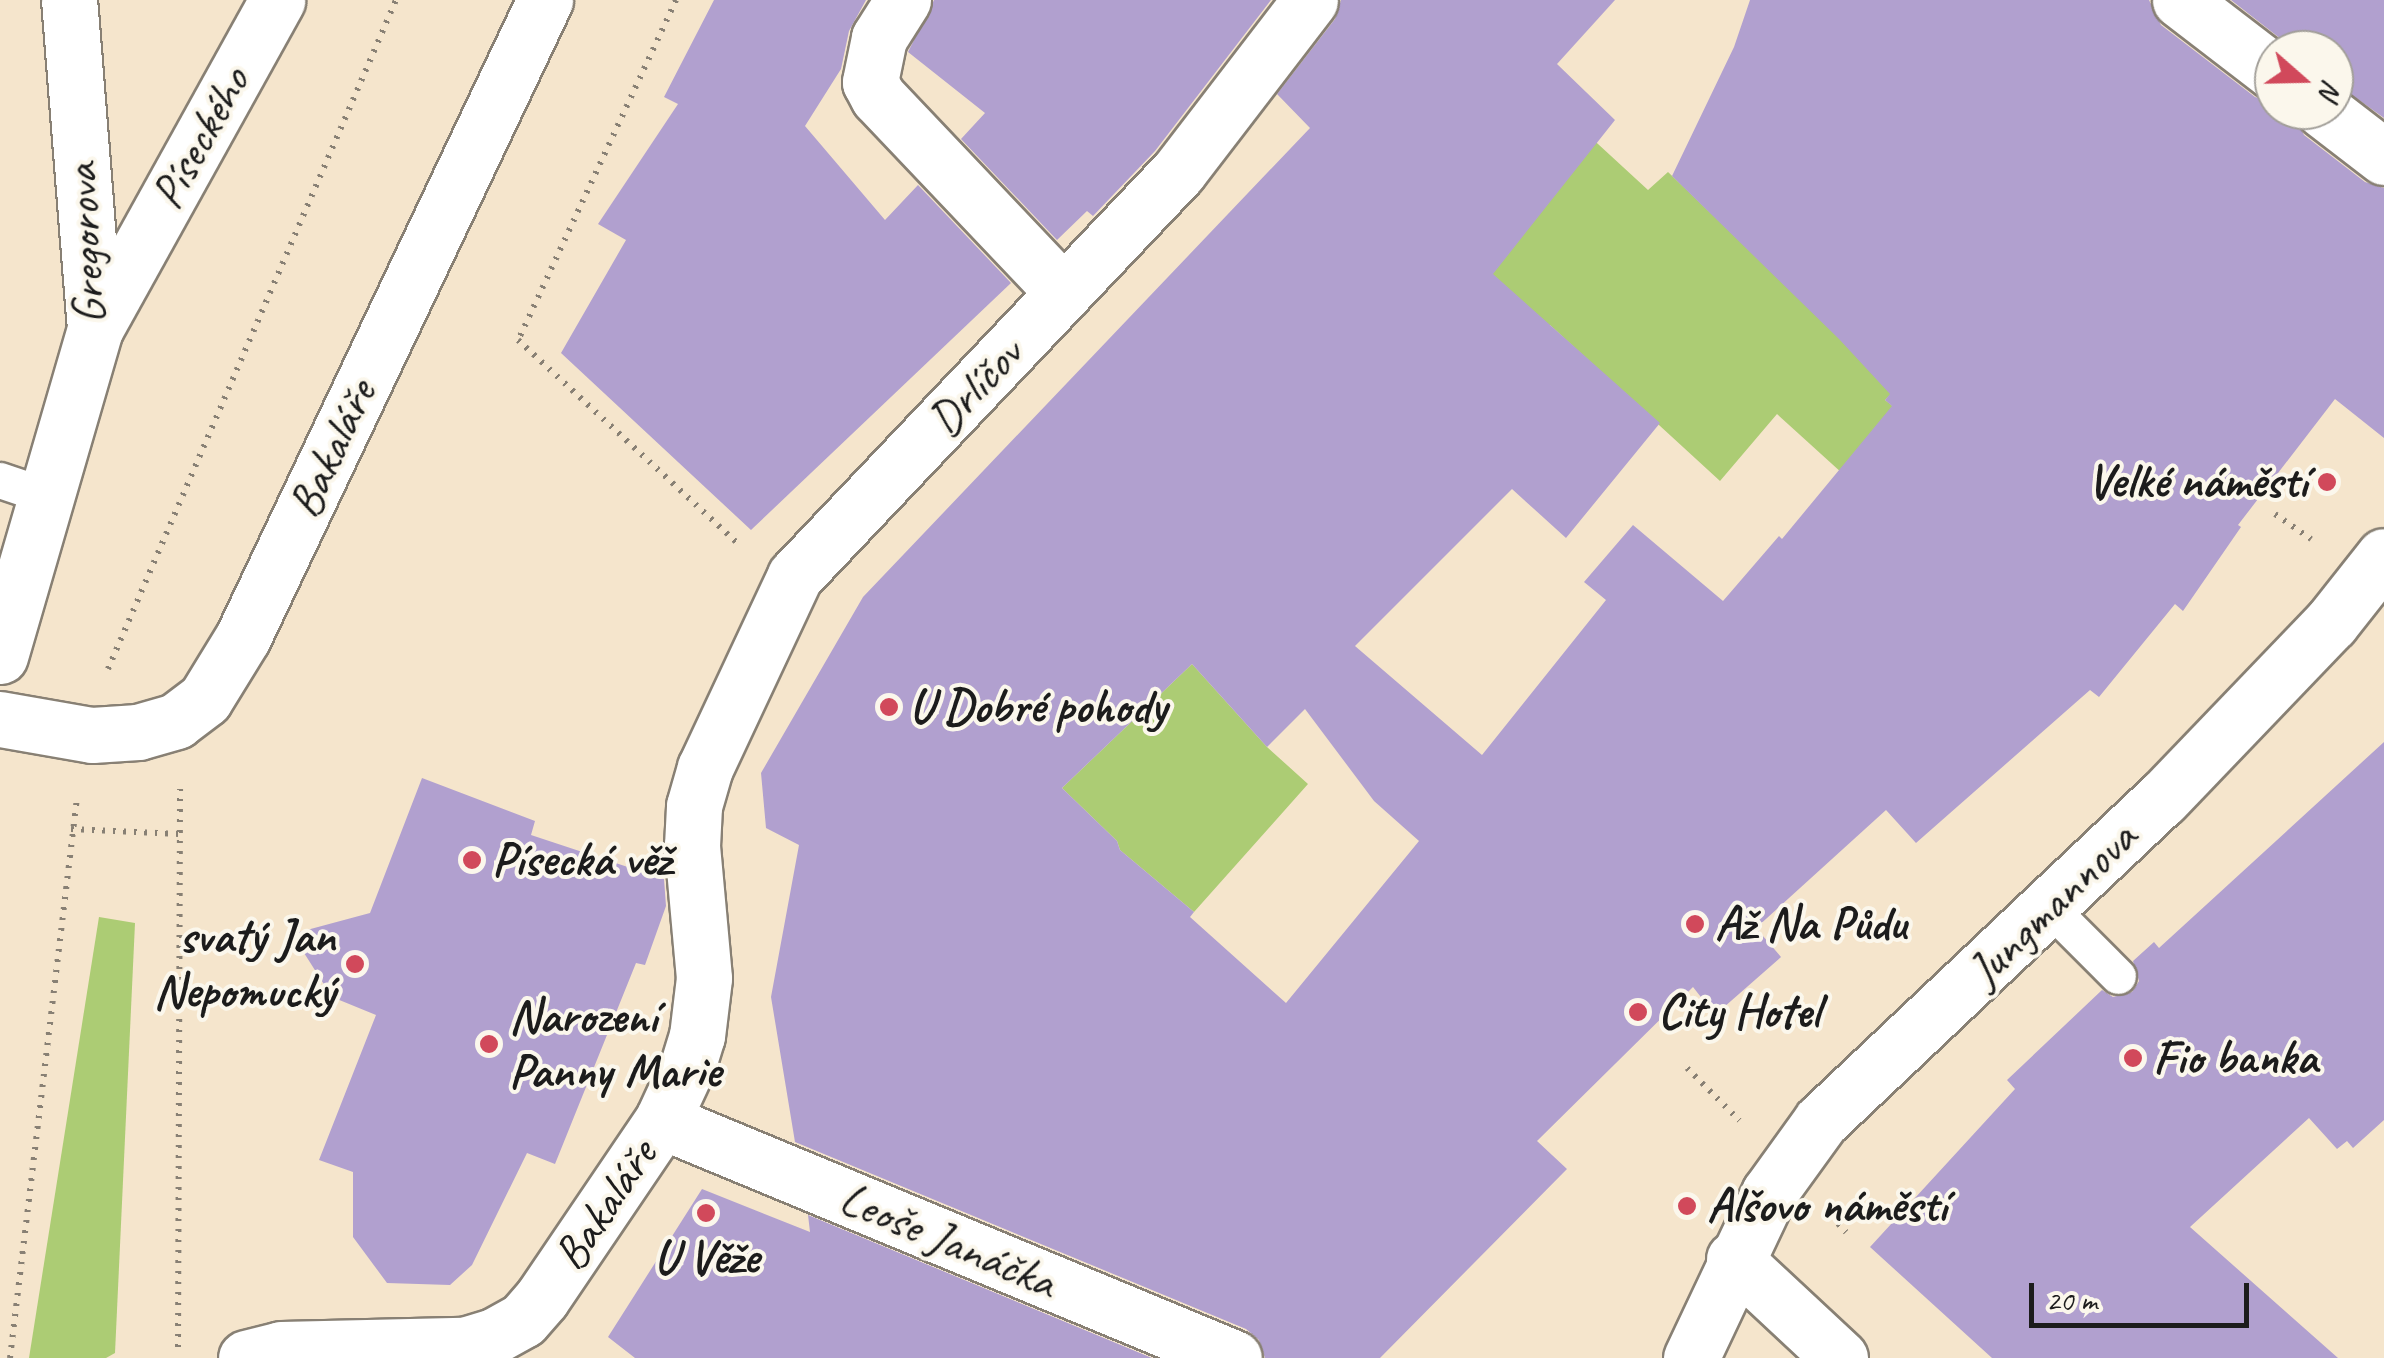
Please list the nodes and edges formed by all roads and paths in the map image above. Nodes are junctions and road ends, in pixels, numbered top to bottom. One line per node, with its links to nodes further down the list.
1 (70, 0): 12 (street, Gregorova)
2 (277, 0): 12 (street, Píseckého)
3 (545, 0): 18 (street, Bakaláře)
4 (676, 0): 15 (path)
5 (903, 0): 11 (street)
6 (1310, 0): 11 (street, Drlíčov)
7 (2180, 0): 8 (street)
8 (2254, 57)
9 (2349, 130): 10 (street)
10 (2384, 157)
11 (1064, 293): 15 (street, Drlíčov)
12 (95, 329): 13 (street, Gregorova)
13 (24, 488): 16 (street, Gregorova)
14 (2384, 556): 22 (street, Jungmannova)
15 (795, 576): 19 (street, Drlíčov)
16 (0, 656)
17 (0, 719): 18 (street, Bakaláře)
18 (176, 720): 21 (path)
19 (694, 806): 24 (street, Bakaláře)
20 (70, 828): 21 (path)
21 (179, 834): 26 (path)
22 (2050, 908): 23 (lane); 25 (street, Jungmannova)
23 (2118, 976)
24 (662, 1121): 27 (street, Bakaláře); 28 (street, Leoše Janáčka)
25 (1734, 1260): 29 (street); 30 (street)
26 (178, 1358)
27 (246, 1358)
28 (1234, 1358)
29 (1690, 1358)
30 (1840, 1358)

